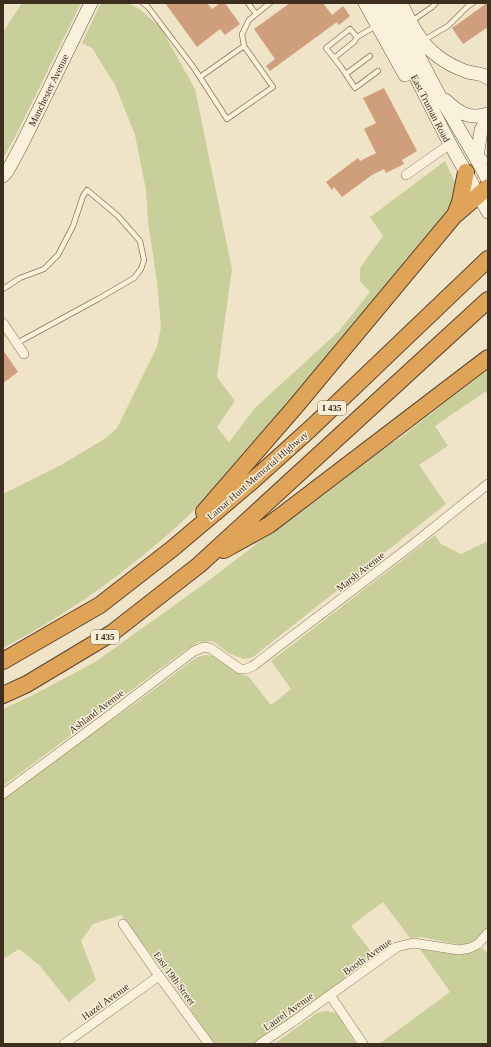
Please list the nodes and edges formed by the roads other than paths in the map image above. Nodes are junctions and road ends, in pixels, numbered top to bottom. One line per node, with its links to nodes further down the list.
1 (91, 3): 31 (main road, Manchester Avenue)
2 (143, 3): 22 (lane)
3 (248, 3): 11 (lane)
4 (270, 3): 11 (lane)
5 (365, 3): 13 (main road)
6 (378, 3): 15 (main road, East Truman Road)
7 (391, 3): 15 (main road, East Truman Road)
8 (401, 3): 12 (main road)
9 (436, 3): 12 (lane)
10 (473, 3): 16 (lane)
11 (256, 14): 17 (lane)
12 (410, 21): 16 (main road)
13 (377, 25): 14 (lane); 27 (main road)
14 (357, 38): 19 (lane); 19 (lane)
15 (402, 38): 24 (main road, East Truman Road); 27 (main road, East Truman Road)
16 (423, 41): 23 (main road)
17 (244, 46): 22 (lane); 22 (lane)
18 (370, 56): 21 (lane)
19 (334, 58): 21 (lane)
20 (378, 71): 21 (lane)
21 (346, 74)
22 (200, 77)
23 (488, 78)
24 (439, 95): 25 (main road); 28 (main road, East Truman Road)
25 (488, 114)
26 (488, 118): 28 (main road)
27 (450, 144): 29 (main road, East Truman Road); 30 (street)
28 (482, 160): 32 (main road, East Truman Road)
29 (466, 172): 33 (main road, East Truman Road); 35 (highway)
30 (406, 175)
31 (3, 176)
32 (488, 180)
33 (483, 191): 34 (main road, East Truman Road); 35 (highway)
34 (488, 212)
35 (454, 216): 44 (highway)
36 (488, 260): 44 (highway, Lamar Hunt Memorial Highway / I 435)
37 (3, 289): 40 (lane)
38 (488, 300): 45 (highway, I 435)
39 (3, 323): 40 (street)
40 (17, 343): 41 (street)
41 (24, 354)
42 (488, 358): 45 (highway)
43 (488, 485): 46 (street, Marsh Avenue)
44 (172, 549): 47 (highway, Lamar Hunt Memorial Highway / I 435)
45 (199, 565): 48 (highway, I 435)
46 (204, 647): 49 (street, Ashland Avenue)
47 (3, 661)
48 (3, 695)
49 (3, 794)
50 (123, 924): 52 (street, East 19th Street)
51 (488, 934): 53 (street, Booth Avenue)
52 (159, 976): 54 (street, Hazel Avenue); 55 (street, East 19th Street)
53 (330, 995): 56 (street, Laurel Avenue); 57 (street)
54 (64, 1044)
55 (209, 1044)
56 (260, 1044)
57 (363, 1044)

